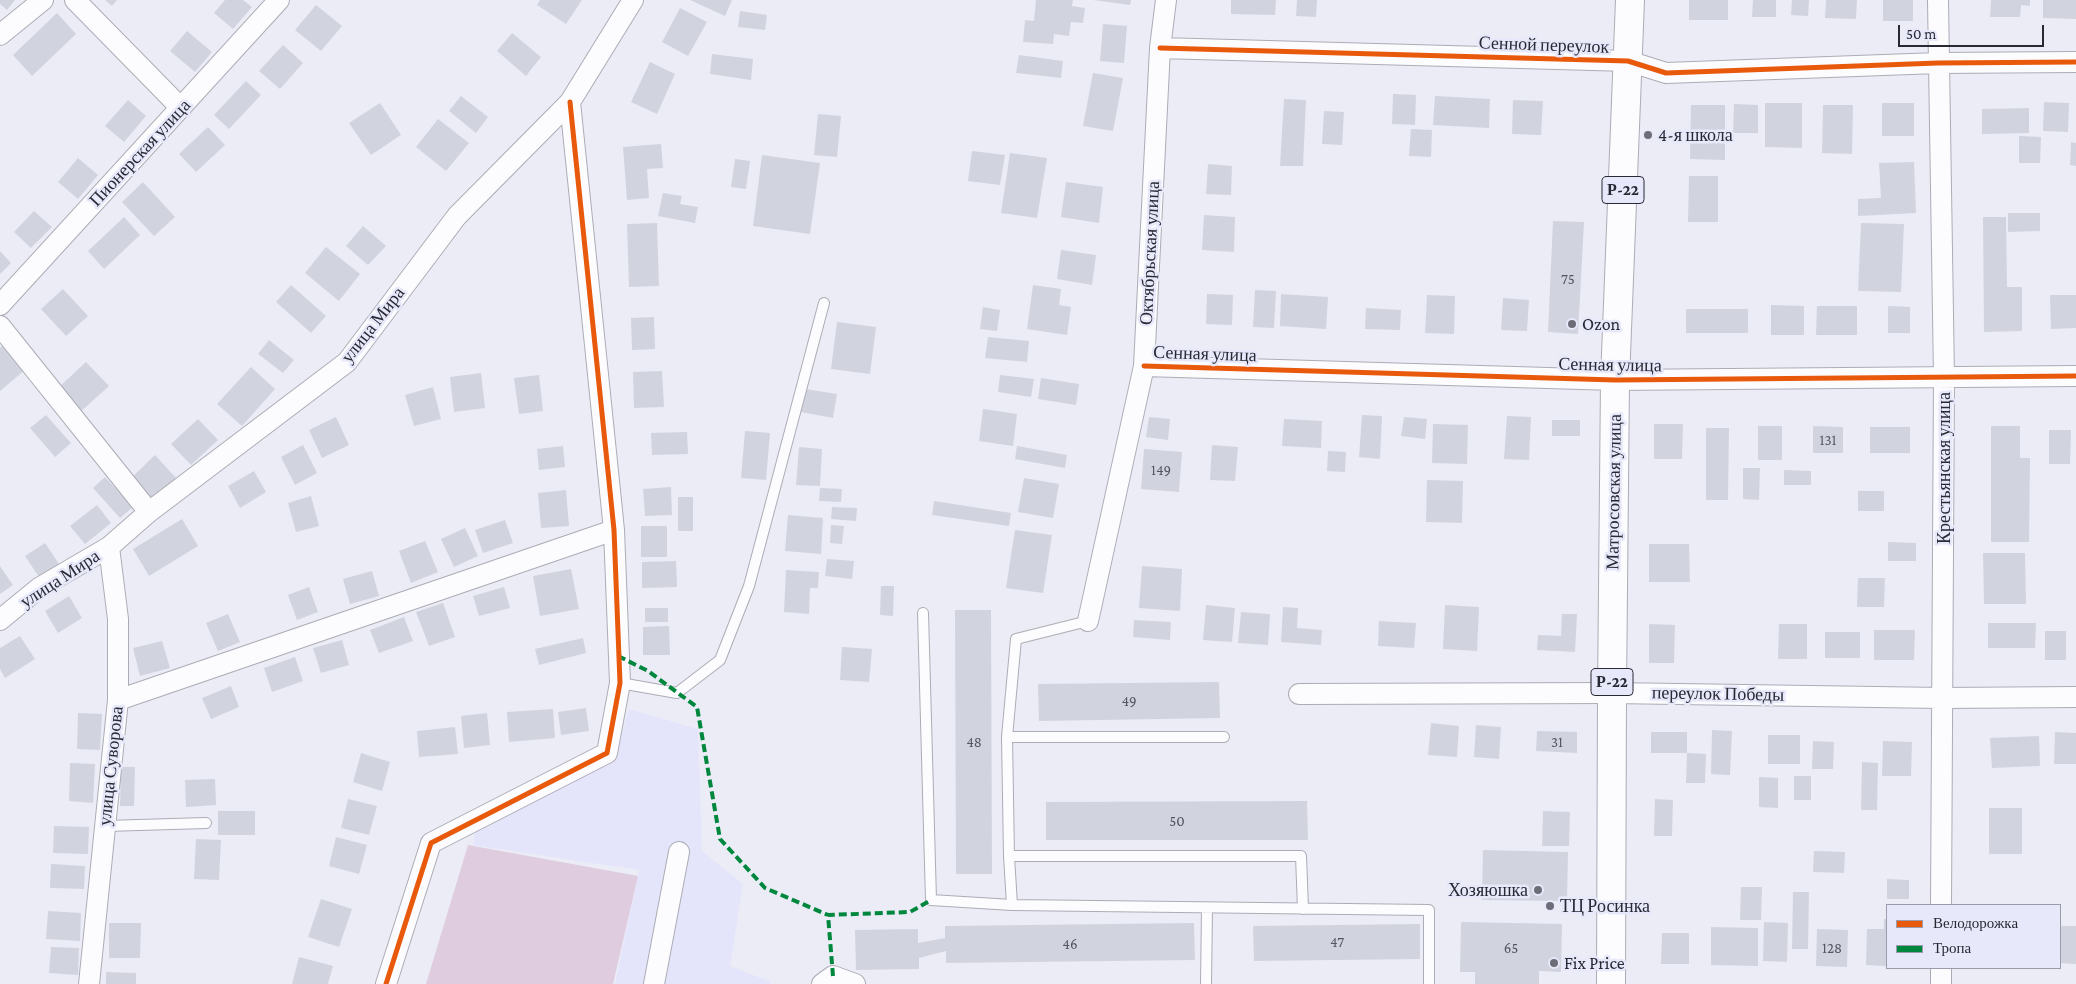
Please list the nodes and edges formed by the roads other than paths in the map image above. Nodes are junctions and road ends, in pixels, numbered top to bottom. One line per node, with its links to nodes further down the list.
1 (44, 0): 8 (street)
2 (75, 0): 14 (street)
3 (278, 0): 14 (street, Пионерская улица)
4 (633, 0): 13 (street, улица Мира)
5 (1166, 0): 9 (street, Октябрьская улица)
6 (1630, 0): 10 (highway, Матросовская улица / Р-22)
7 (1938, 0): 12 (street, Крестьянская улица)
8 (0, 35)
9 (1160, 48): 10 (street, Сенной переулок); 18 (street, Октябрьская улица)
10 (1628, 61): 12 (street, Сенной переулок); 21 (highway, Матросовская улица / Р-22)
11 (2076, 62): 12 (street, Сенной переулок)
12 (1938, 64): 19 (street, Крестьянская улица)
13 (570, 102): 22 (street, улица Мира); 23 (street)
14 (181, 108): 16 (street, Пионерская улица)
15 (824, 303): 28 (lane)
16 (0, 305)
17 (0, 326): 22 (street)
18 (1144, 366): 21 (street, Сенная улица); 27 (street, Октябрьская улица)
19 (1944, 376): 20 (street, Сенная улица); 21 (street, Сенная улица); 32 (street, Крестьянская улица)
20 (2076, 376)
21 (1615, 380): 29 (highway, Матросовская улица / Р-22)
22 (149, 512): 24 (street, улица Мира)
23 (614, 530): 28 (street); 33 (street)
24 (109, 547): 26 (street, улица Мира); 33 (street, улица Суворова)
25 (923, 613): 40 (lane)
26 (0, 620)
27 (1088, 621): 34 (lane)
28 (620, 682): 47 (street)
29 (1612, 693): 30 (street, переулок Победы); 32 (street, переулок Победы); 52 (highway, Матросовская улица / Р-22)
30 (1300, 694)
31 (2076, 697): 32 (street, переулок Победы)
32 (1942, 698): 41 (street, Крестьянская улица)
33 (118, 700): 37 (street, улица Суворова)
34 (1007, 737): 35 (lane); 39 (lane)
35 (1224, 737)
36 (206, 823): 37 (lane)
37 (105, 826): 46 (street, улица Суворова)
38 (679, 852): 48 (street)
39 (1009, 856): 40 (lane); 43 (lane)
40 (1012, 904): 42 (lane)
41 (1941, 904)
42 (1207, 908): 43 (lane); 50 (lane)
43 (1303, 909): 51 (lane)
44 (1941, 969): 53 (street)
45 (828, 980): 49 (street)
46 (89, 984)
47 (386, 984)
48 (654, 984)
49 (855, 984)
50 (1206, 984)
51 (1429, 984)
52 (1611, 984)
53 (1941, 984)

